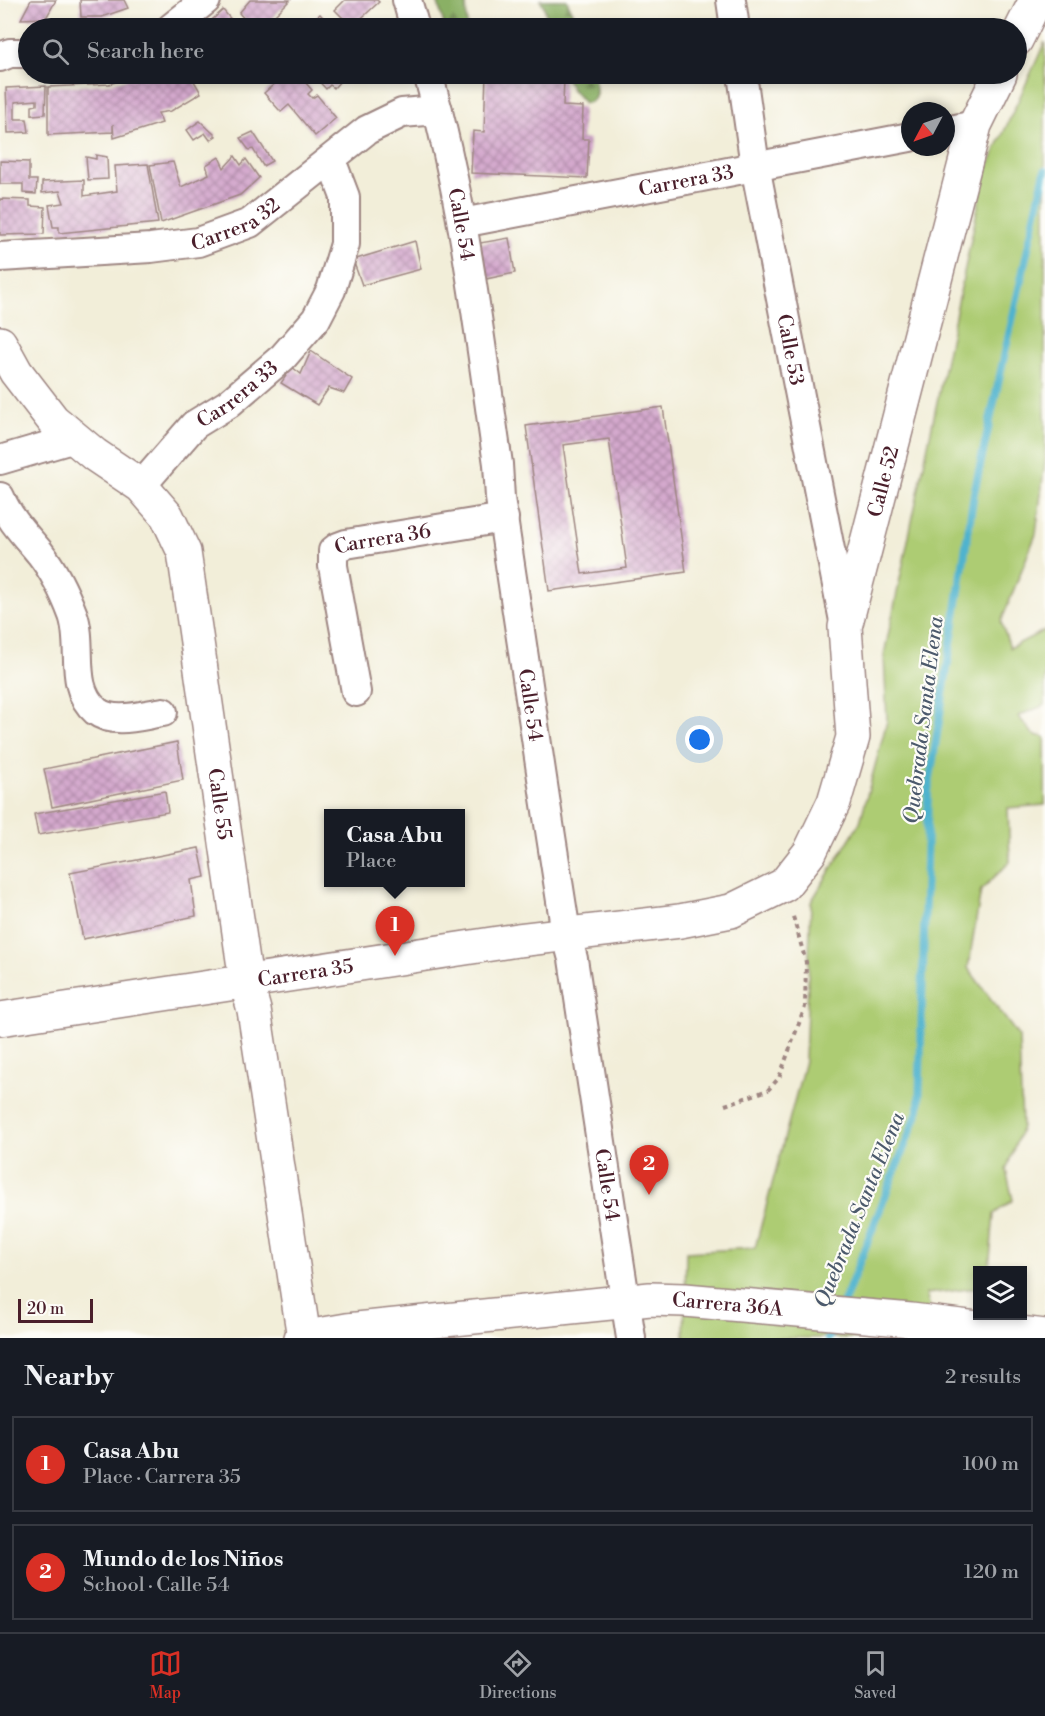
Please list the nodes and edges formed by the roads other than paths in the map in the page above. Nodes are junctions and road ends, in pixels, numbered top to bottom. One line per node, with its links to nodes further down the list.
1 (206, 0): 5 (street)
2 (407, 0): 6 (street)
3 (731, 0): 7 (street)
4 (1036, 0): 8 (street)
5 (184, 18)
6 (412, 18)
7 (734, 18)
8 (1027, 19)
9 (431, 84): 12 (street, Calle 54)
10 (743, 84): 16 (street, Calle 53)
11 (993, 84): 13 (street, Calle 52)
12 (438, 110): 15 (street, Carrera 32); 17 (street, Calle 54)
13 (961, 128): 25 (street, Calle 52)
14 (901, 139): 16 (street, Carrera 33)
15 (331, 160): 18 (street, Carrera 32); 22 (street, Carrera 33)
16 (755, 166): 17 (street, Carrera 33); 25 (street, Calle 53)
17 (462, 223): 24 (street, Calle 54)
18 (0, 257)
19 (0, 343): 20 (street, Calle 55)
20 (75, 438): 21 (street); 22 (street, Calle 55)
21 (0, 460)
22 (141, 486): 30 (street, Calle 55)
23 (0, 497): 27 (street)
24 (504, 518): 26 (street, Carrera 36); 29 (street, Calle 54)
25 (845, 627): 28 (street, Calle 52)
26 (356, 692)
27 (163, 712)
28 (784, 885): 29 (street, Carrera 35)
29 (566, 933): 30 (street, Carrera 35); 32 (street, Calle 54)
30 (246, 981): 31 (street, Carrera 35); 34 (street, Calle 55)
31 (0, 1019)
32 (626, 1302): 33 (street, Carrera 36A); 34 (street); 35 (street, Calle 54)
33 (1045, 1336)
34 (303, 1338)
35 (631, 1338)

